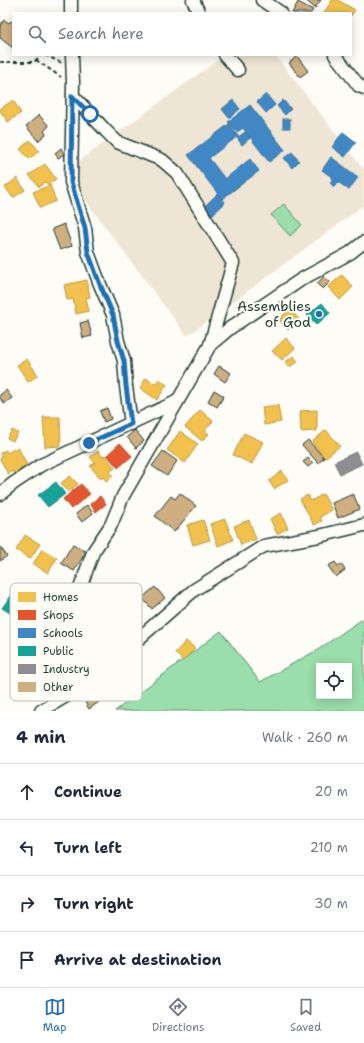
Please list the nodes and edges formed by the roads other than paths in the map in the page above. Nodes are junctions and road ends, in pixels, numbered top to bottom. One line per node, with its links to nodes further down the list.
1 (71, 0): 4 (street)
2 (193, 0): 5 (street)
3 (262, 0): 6 (street)
4 (71, 12)
5 (199, 12)
6 (280, 12)
7 (72, 56): 12 (street)
8 (226, 56): 10 (street)
9 (336, 56): 11 (street)
10 (238, 70)
11 (364, 88)
12 (73, 91): 14 (street); 16 (street)
13 (364, 242): 14 (street)
14 (210, 345): 15 (street)
15 (176, 402): 16 (street); 19 (street)
16 (131, 424): 17 (street)
17 (0, 494)
18 (364, 525): 20 (street)
19 (82, 583)
20 (142, 636)
21 (58, 701): 22 (street)
22 (41, 711)

